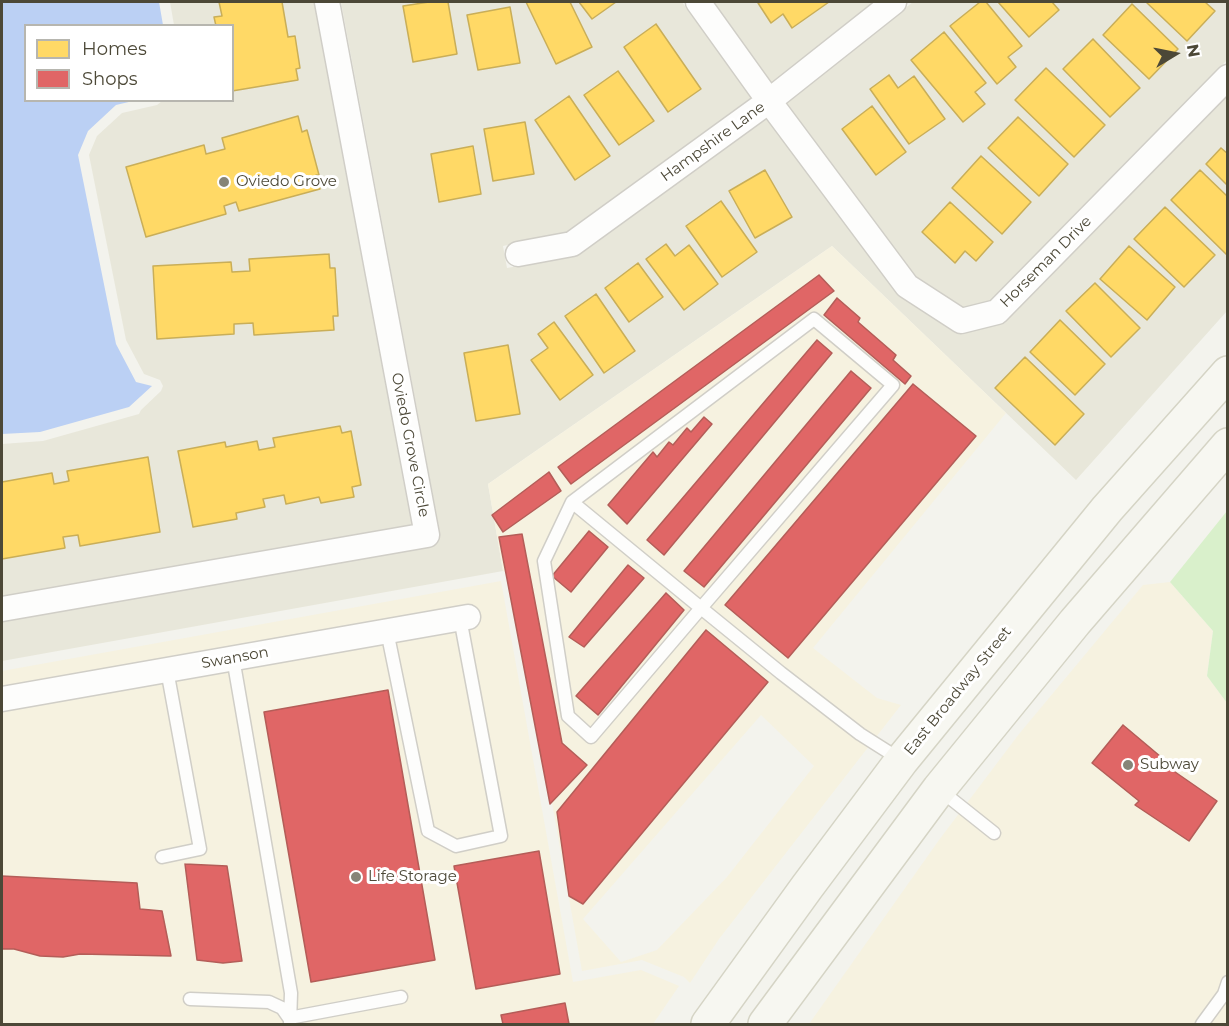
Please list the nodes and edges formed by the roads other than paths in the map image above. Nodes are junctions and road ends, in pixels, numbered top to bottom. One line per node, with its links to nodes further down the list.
1 (327, 2): 11 (street, Oviedo Grove Circle)
2 (698, 2): 5 (street, Horseman Drive)
3 (894, 2): 5 (street, Hampshire Lane)
4 (1227, 77): 5 (street, Horseman Drive)
5 (769, 101): 6 (street, Hampshire Lane)
6 (518, 254)
7 (1227, 373): 17 (main road, East Broadway Street)
8 (1227, 445): 18 (main road)
9 (572, 501): 10 (lane); 10 (lane); 10 (lane)
10 (701, 608): 17 (lane)
11 (2, 609)
12 (464, 618): 13 (street, Swanson); 13 (lane)
13 (387, 631): 14 (street, Swanson)
14 (233, 658): 15 (street, Swanson); 24 (lane)
15 (167, 670): 16 (street, Swanson); 20 (lane)
16 (2, 699)
17 (902, 760): 18 (main road); 25 (main road, East Broadway Street)
18 (939, 789): 19 (lane); 26 (main road)
19 (994, 833)
20 (162, 857)
21 (1227, 982): 27 (lane)
22 (401, 997): 24 (lane)
23 (190, 999): 24 (lane)
24 (289, 1022)
25 (708, 1024)
26 (765, 1024)
27 (1202, 1024)

